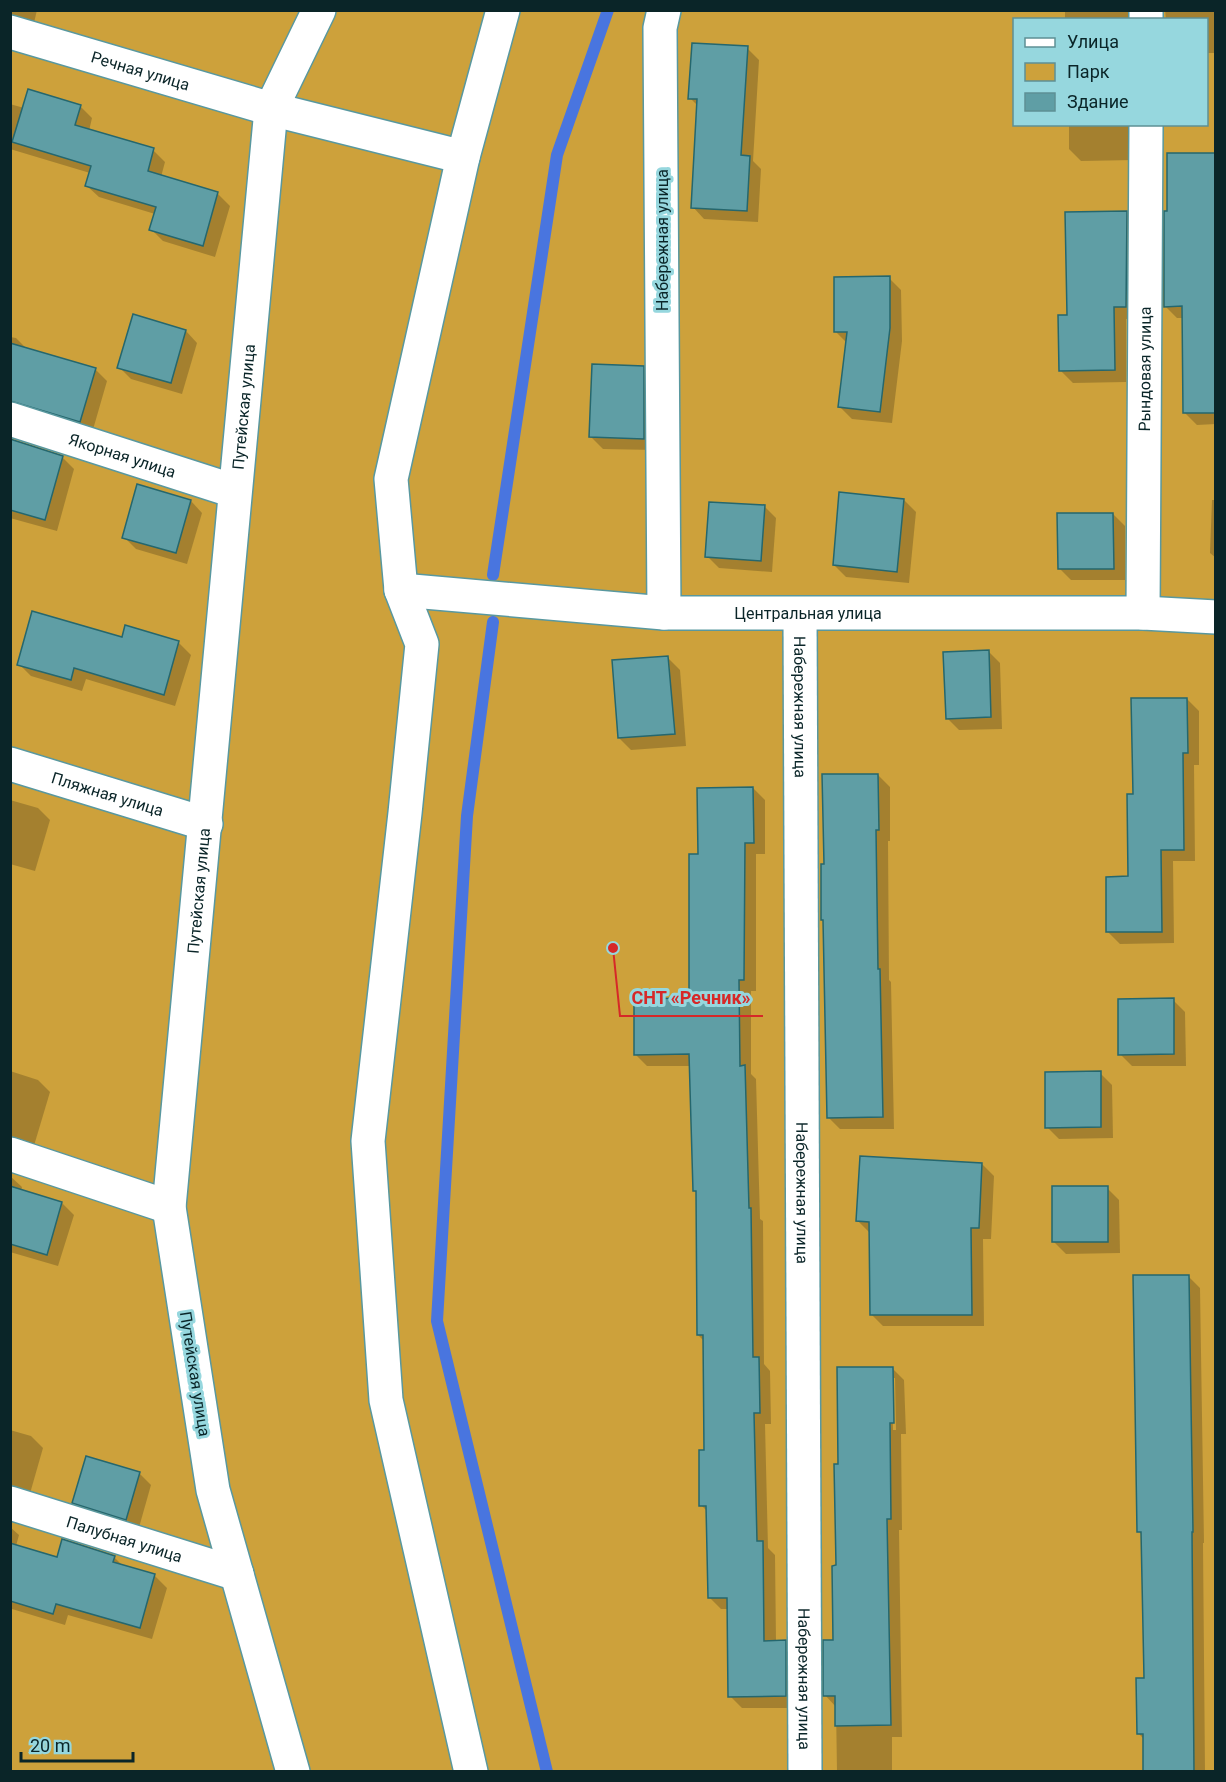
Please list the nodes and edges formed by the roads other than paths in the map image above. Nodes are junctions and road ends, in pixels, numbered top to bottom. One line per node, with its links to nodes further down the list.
1 (319, 10): 5 (street, Путейская улица)
2 (503, 10): 7 (street)
3 (664, 10): 11 (street, Набережная улица)
4 (10, 32): 5 (street, Речная улица)
5 (271, 109): 7 (street, Речная улица); 9 (street, Путейская улица)
6 (1146, 126): 12 (street, Рындовая улица)
7 (463, 157): 10 (street)
8 (10, 419): 9 (street, Якорная улица)
9 (234, 491): 16 (street, Путейская улица)
10 (401, 590): 11 (street, Центральная улица); 22 (street)
11 (664, 613): 13 (street, Центральная улица)
12 (1143, 613): 13 (street, Центральная улица); 14 (street, Центральная улица)
13 (800, 614): 23 (street, Набережная улица)
14 (1215, 617)
15 (10, 764): 16 (street, Пляжная улица)
16 (206, 824): 18 (street, Путейская улица)
17 (10, 1154): 18 (street)
18 (169, 1207): 20 (street, Путейская улица)
19 (10, 1503): 20 (street, Палубная улица)
20 (237, 1574): 21 (street, Путейская улица)
21 (293, 1772)
22 (471, 1772)
23 (805, 1772)

